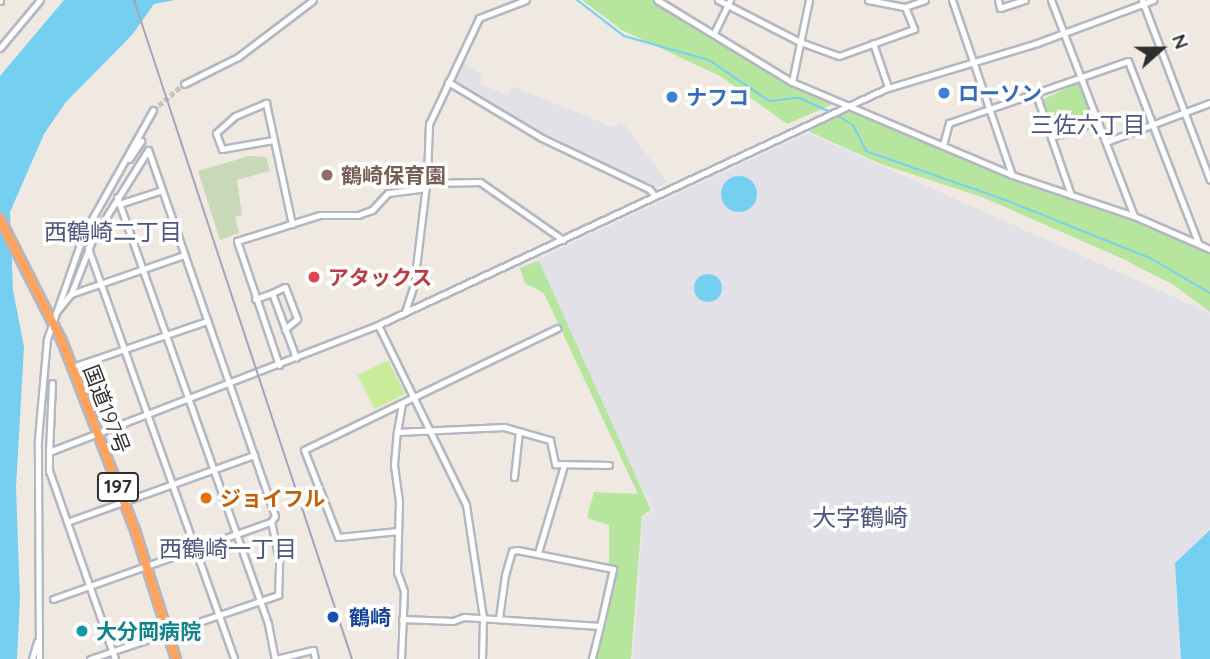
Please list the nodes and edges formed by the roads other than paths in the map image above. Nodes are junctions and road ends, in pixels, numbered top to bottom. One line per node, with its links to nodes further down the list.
1 (40, 0): 21 (street)
2 (313, 0): 26 (street)
3 (527, 0): 24 (street)
4 (657, 0): 17 (street)
5 (718, 0): 15 (street)
6 (809, 0): 19 (street)
7 (867, 0): 16 (street)
8 (923, 0): 16 (street)
9 (952, 0): 22 (street)
10 (998, 0): 11 (street)
11 (1025, 0)
12 (1052, 0): 18 (street)
13 (1153, 0): 14 (street)
14 (1142, 2): 18 (street); 33 (street)
15 (728, 3): 17 (street); 19 (street)
16 (905, 7): 20 (street)
17 (714, 33): 25 (street)
18 (1064, 34): 22 (street); 23 (street)
19 (800, 42): 20 (street); 25 (street)
20 (873, 43): 27 (street)
21 (0, 48)
22 (973, 61): 27 (street); 31 (street)
23 (1081, 78): 28 (street); 34 (street); 35 (street)
24 (448, 82): 44 (street); 47 (street)
25 (792, 82): 30 (street)
26 (184, 84)
27 (888, 87): 30 (street)
28 (1037, 93): 31 (street); 36 (street)
29 (1210, 103): 33 (street)
30 (849, 104): 40 (street); 47 (street)
31 (990, 109): 40 (street); 42 (street)
32 (153, 110): 41 (street)
33 (1184, 112): 35 (street); 43 (street)
34 (1097, 121): 36 (street); 39 (street)
35 (1153, 124): 39 (street); 54 (street)
36 (1051, 137): 46 (street)
37 (273, 139): 37 (street); 52 (street)
38 (141, 141): 41 (street)
39 (1106, 142): 50 (street)
40 (943, 145): 42 (street)
41 (125, 164): 64 (street)
42 (1012, 175): 46 (street)
43 (1210, 180)
44 (426, 186): 52 (street); 53 (street); 63 (street)
45 (162, 190): 48 (street); 49 (street); 57 (street)
46 (1071, 195): 50 (street)
47 (654, 196): 53 (street)
48 (117, 197): 49 (street); 55 (street)
49 (120, 204): 58 (street)
50 (1134, 216): 54 (street)
51 (0, 219): 64 (highway, 国道197号 / 197)
52 (292, 224): 62 (street)
53 (563, 240): 63 (street)
54 (1198, 242): 56 (street)
55 (88, 248): 59 (street); 61 (street)
56 (1210, 249)
57 (184, 255): 58 (street); 65 (street)
58 (142, 269): 59 (street); 69 (street)
59 (101, 284): 61 (street); 70 (street)
60 (272, 293): 62 (street); 68 (street); 68 (street)
61 (71, 294): 64 (street)
62 (255, 299): 72 (street)
63 (405, 312): 66 (street)
64 (54, 318): 73 (highway, 国道197号 / 197); 108 (street)
65 (207, 321): 69 (street); 75 (street)
66 (379, 325): 71 (street); 76 (street)
67 (557, 328): 76 (street)
68 (285, 330): 71 (street)
69 (166, 335): 70 (street); 77 (street)
70 (124, 349): 73 (street); 79 (street)
71 (296, 358): 72 (street)
72 (279, 365): 75 (street)
73 (72, 366): 83 (highway, 国道197号 / 197)
74 (52, 383): 84 (street)
75 (229, 383): 77 (street); 85 (street)
76 (415, 396): 78 (street); 80 (street)
77 (188, 398): 79 (street); 88 (street)
78 (402, 403): 82 (street); 94 (street)
79 (146, 413): 83 (street); 90 (street)
80 (432, 429): 81 (street); 82 (street); 103 (street)
81 (519, 431): 86 (street); 89 (street)
82 (397, 432): 94 (street)
83 (97, 433): 84 (street); 91 (highway, 国道197号 / 197)
84 (49, 452): 92 (street)
85 (254, 455): 88 (street); 93 (street)
86 (564, 465): 87 (street); 97 (street)
87 (609, 465)
88 (214, 470): 90 (street); 95 (street)
89 (514, 477)
90 (172, 485): 91 (street); 96 (street)
91 (124, 502): 92 (street); 98 (highway, 国道197号 / 197)
92 (67, 522): 99 (street)
93 (271, 522): 95 (street); 101 (street)
94 (398, 531): 105 (street)
95 (236, 534): 96 (street); 101 (street)
96 (195, 549): 98 (street); 102 (street)
97 (538, 553): 104 (street); 106 (street)
98 (147, 566): 99 (street); 107 (highway, 国道197号 / 197)
99 (89, 586): 100 (street); 109 (street)
100 (53, 598)
101 (260, 601): 102 (street); 116 (street)
102 (218, 615): 107 (street); 115 (street)
103 (483, 618): 104 (street); 105 (street); 119 (street)
104 (499, 618): 106 (street)
105 (402, 619): 118 (street)
106 (600, 626): 120 (street)
107 (168, 632): 109 (street); 114 (highway, 国道197号 / 197)
108 (39, 633): 110 (street); 111 (street)
109 (113, 651): 112 (street); 113 (street)
110 (32, 659)
111 (39, 659)
112 (90, 659)
113 (115, 659)
114 (176, 659)
115 (234, 659)
116 (276, 659): 117 (street)
117 (315, 659)
118 (401, 659)
119 (482, 659)
120 (592, 659)

